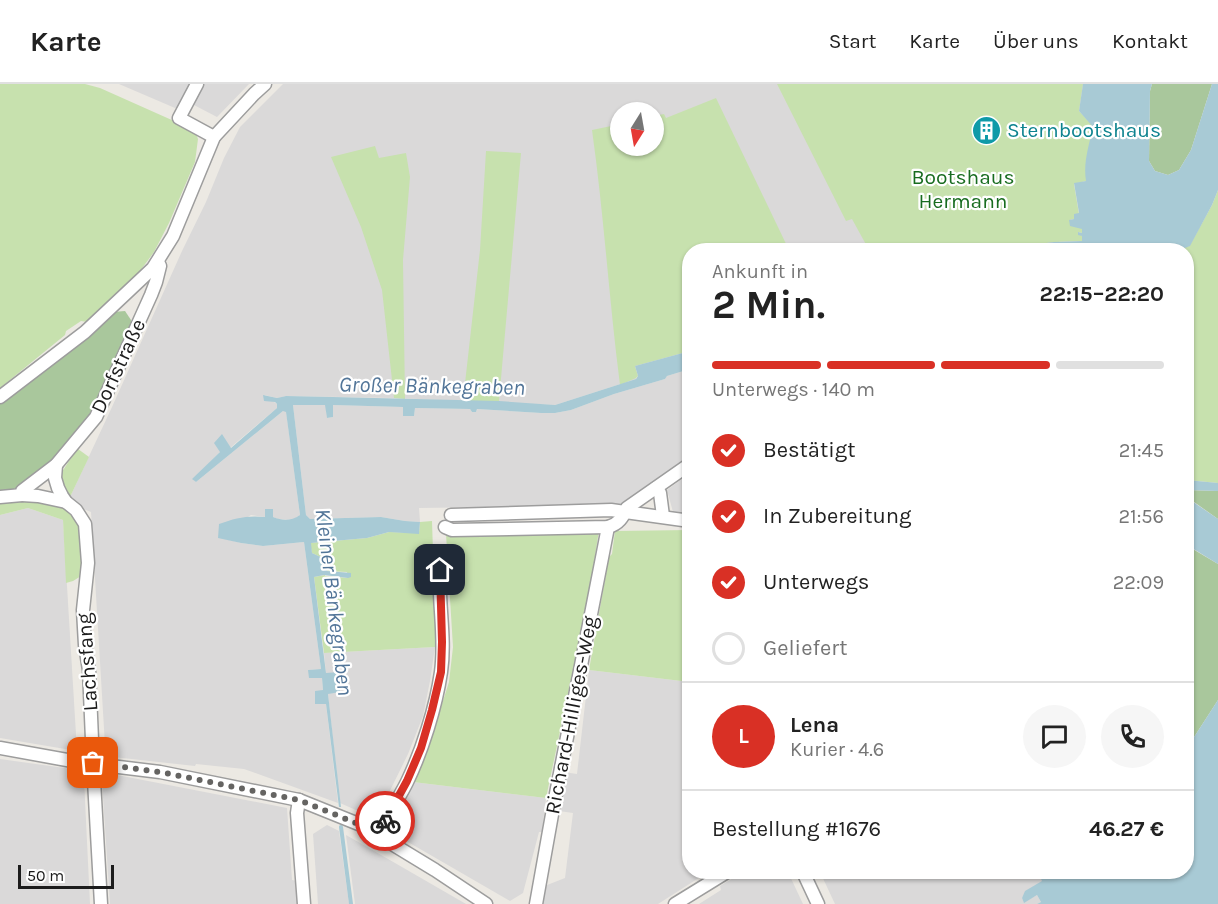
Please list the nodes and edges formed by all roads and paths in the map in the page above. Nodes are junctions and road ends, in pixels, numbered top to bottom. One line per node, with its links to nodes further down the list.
1 (197, 84): 3 (street)
2 (265, 84): 3 (street, Dorfstraße)
3 (214, 137): 4 (street, Dorfstraße)
4 (158, 262): 5 (street, Dorfstraße); 6 (street, Dorfstraße)
5 (0, 397)
6 (56, 465): 9 (street, Dorfstraße); 11 (street, Lachsfang)
7 (682, 470): 8 (street)
8 (656, 488): 12 (street); 14 (street)
9 (22, 495): 10 (street); 11 (street)
10 (0, 497)
11 (66, 502): 20 (street, Lachsfang)
12 (626, 511): 13 (street); 14 (street); 17 (street)
13 (451, 514)
14 (663, 516): 15 (street)
15 (682, 520)
16 (445, 527): 17 (street)
17 (608, 527): 28 (street, Richard-Hilliges-Weg)
18 (440, 570): 22 (street)
19 (0, 748): 20 (street)
20 (93, 763): 21 (street); 25 (street, Lachsfang)
21 (299, 800): 22 (street); 26 (street)
22 (377, 834): 27 (street)
23 (716, 879): 29 (street)
24 (806, 879): 30 (street)
25 (101, 904)
26 (304, 904)
27 (486, 904)
28 (536, 904)
29 (675, 904)
30 (818, 904)

